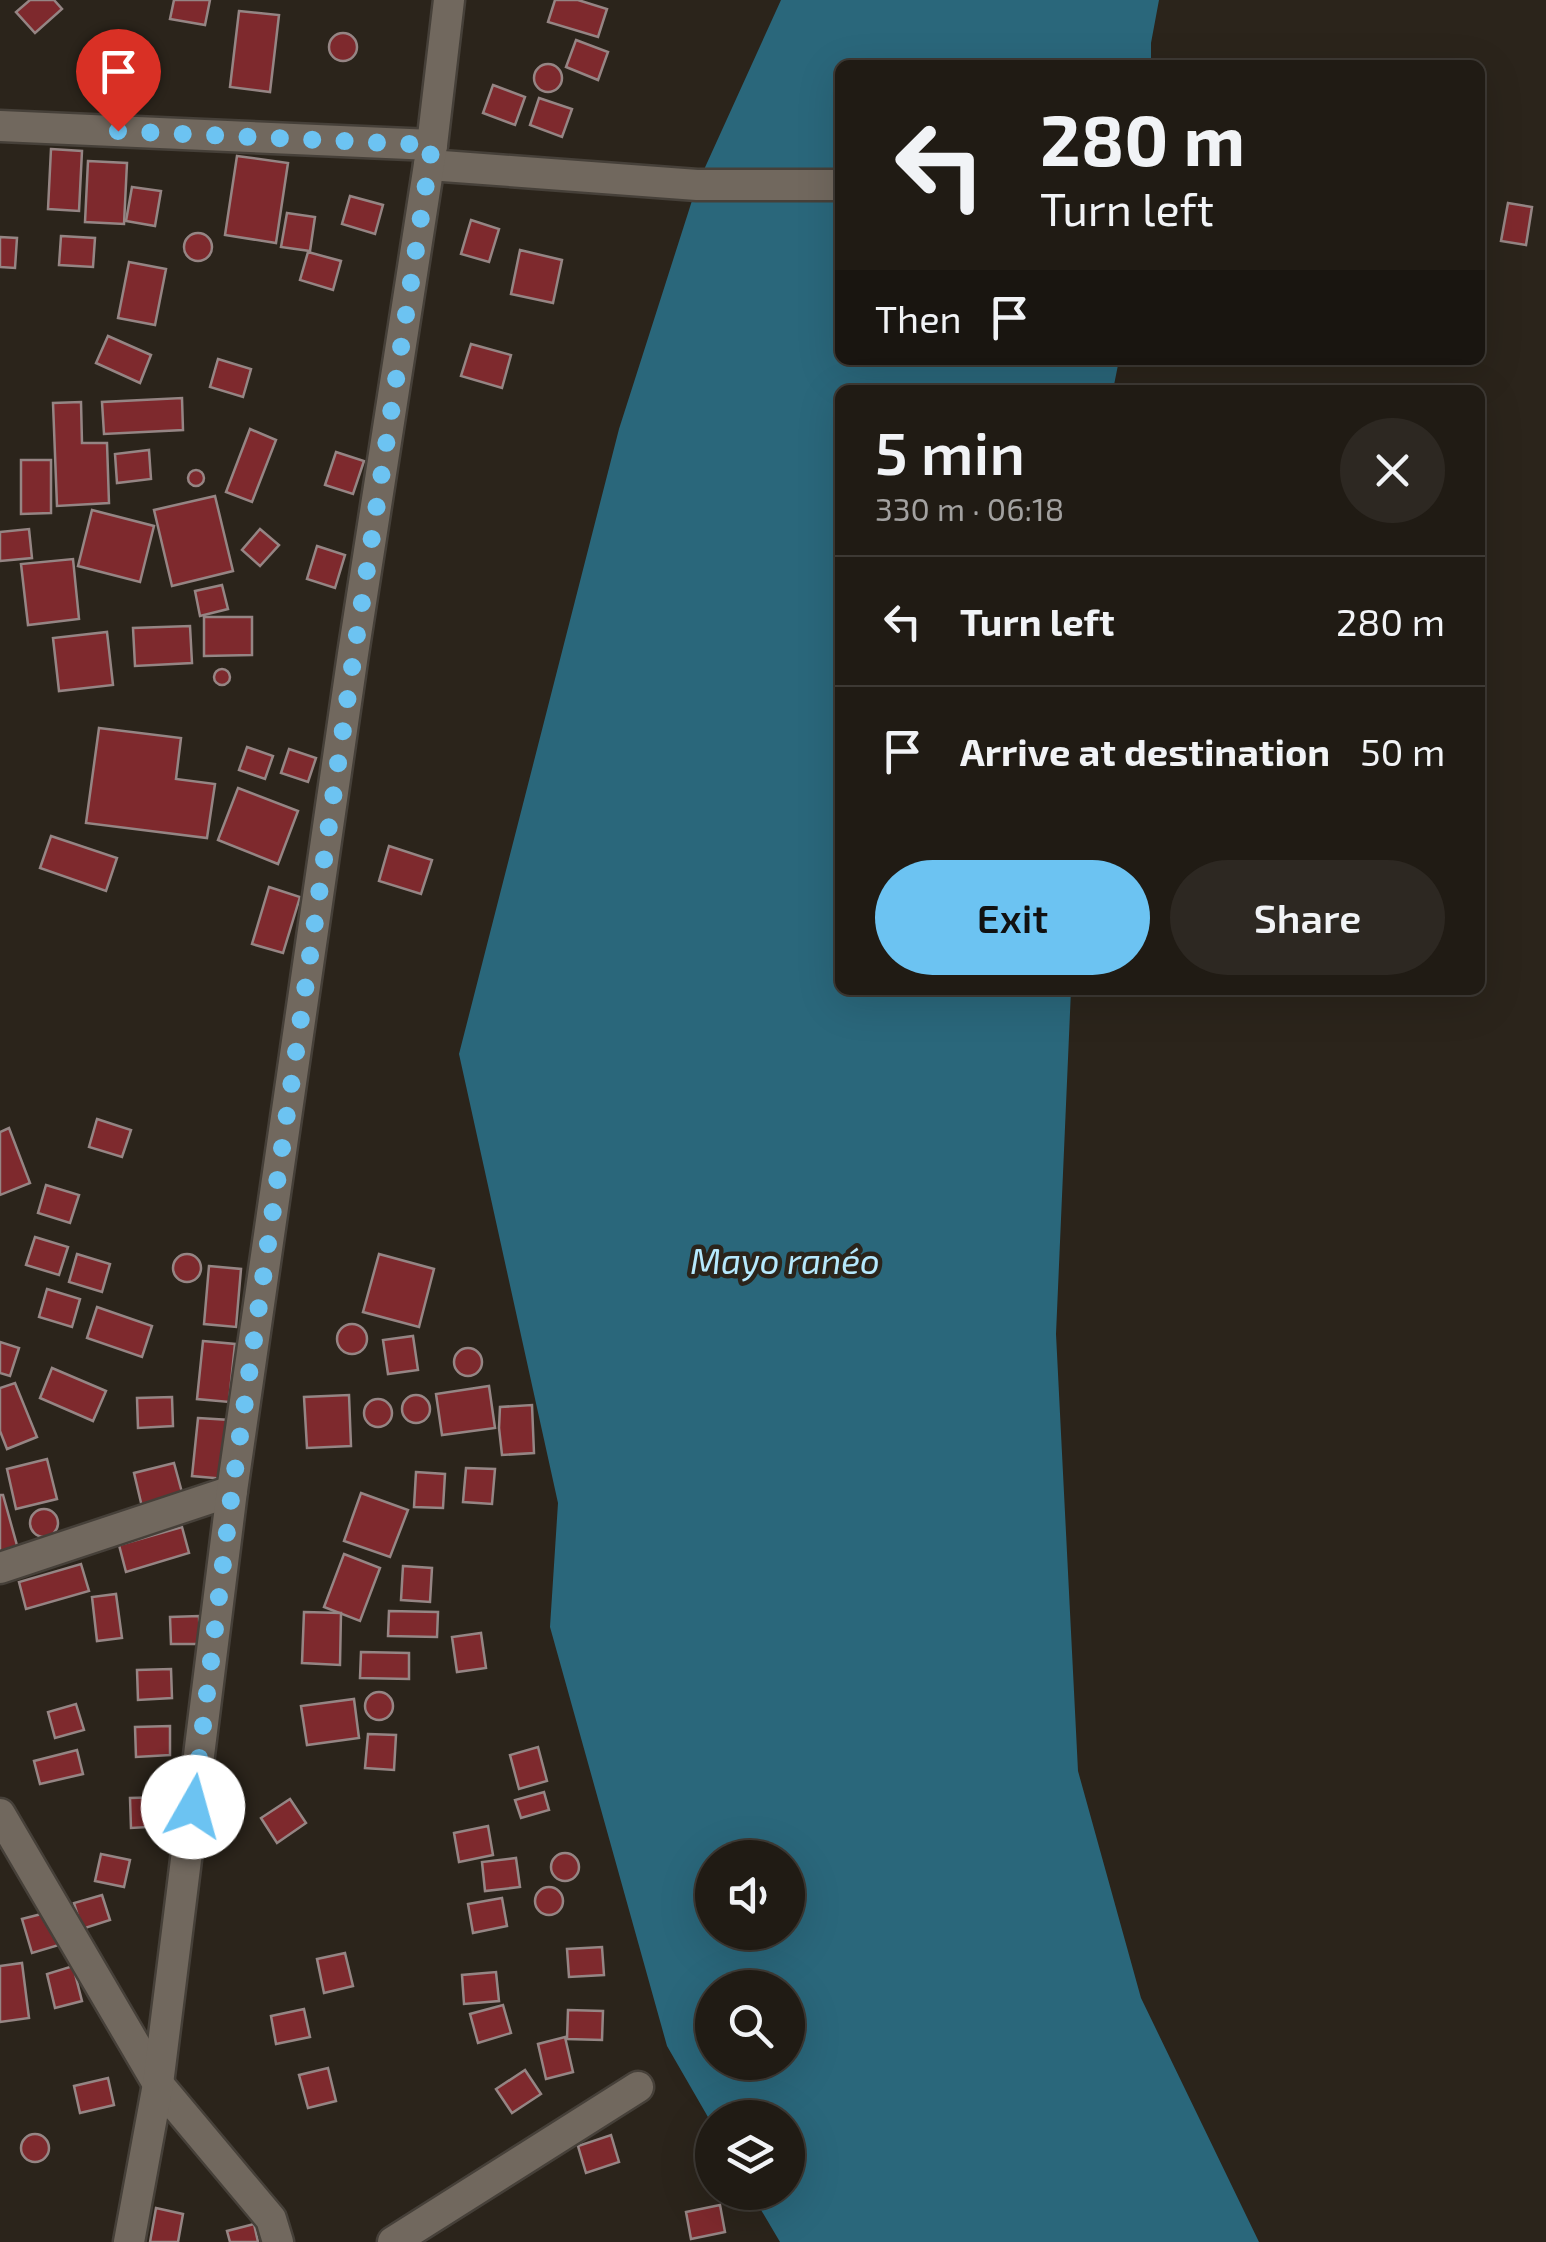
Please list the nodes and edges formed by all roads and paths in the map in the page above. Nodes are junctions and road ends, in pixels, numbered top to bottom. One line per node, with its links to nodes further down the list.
1 (449, 0): 3 (street)
2 (0, 126): 3 (street)
3 (430, 155): 4 (street); 5 (street)
4 (835, 185)
5 (232, 1491): 6 (street); 8 (street)
6 (0, 1568)
7 (0, 1814): 8 (street)
8 (158, 2084): 10 (street); 11 (street)
9 (638, 2088): 12 (street)
10 (129, 2242)
11 (278, 2242)
12 (393, 2242)

